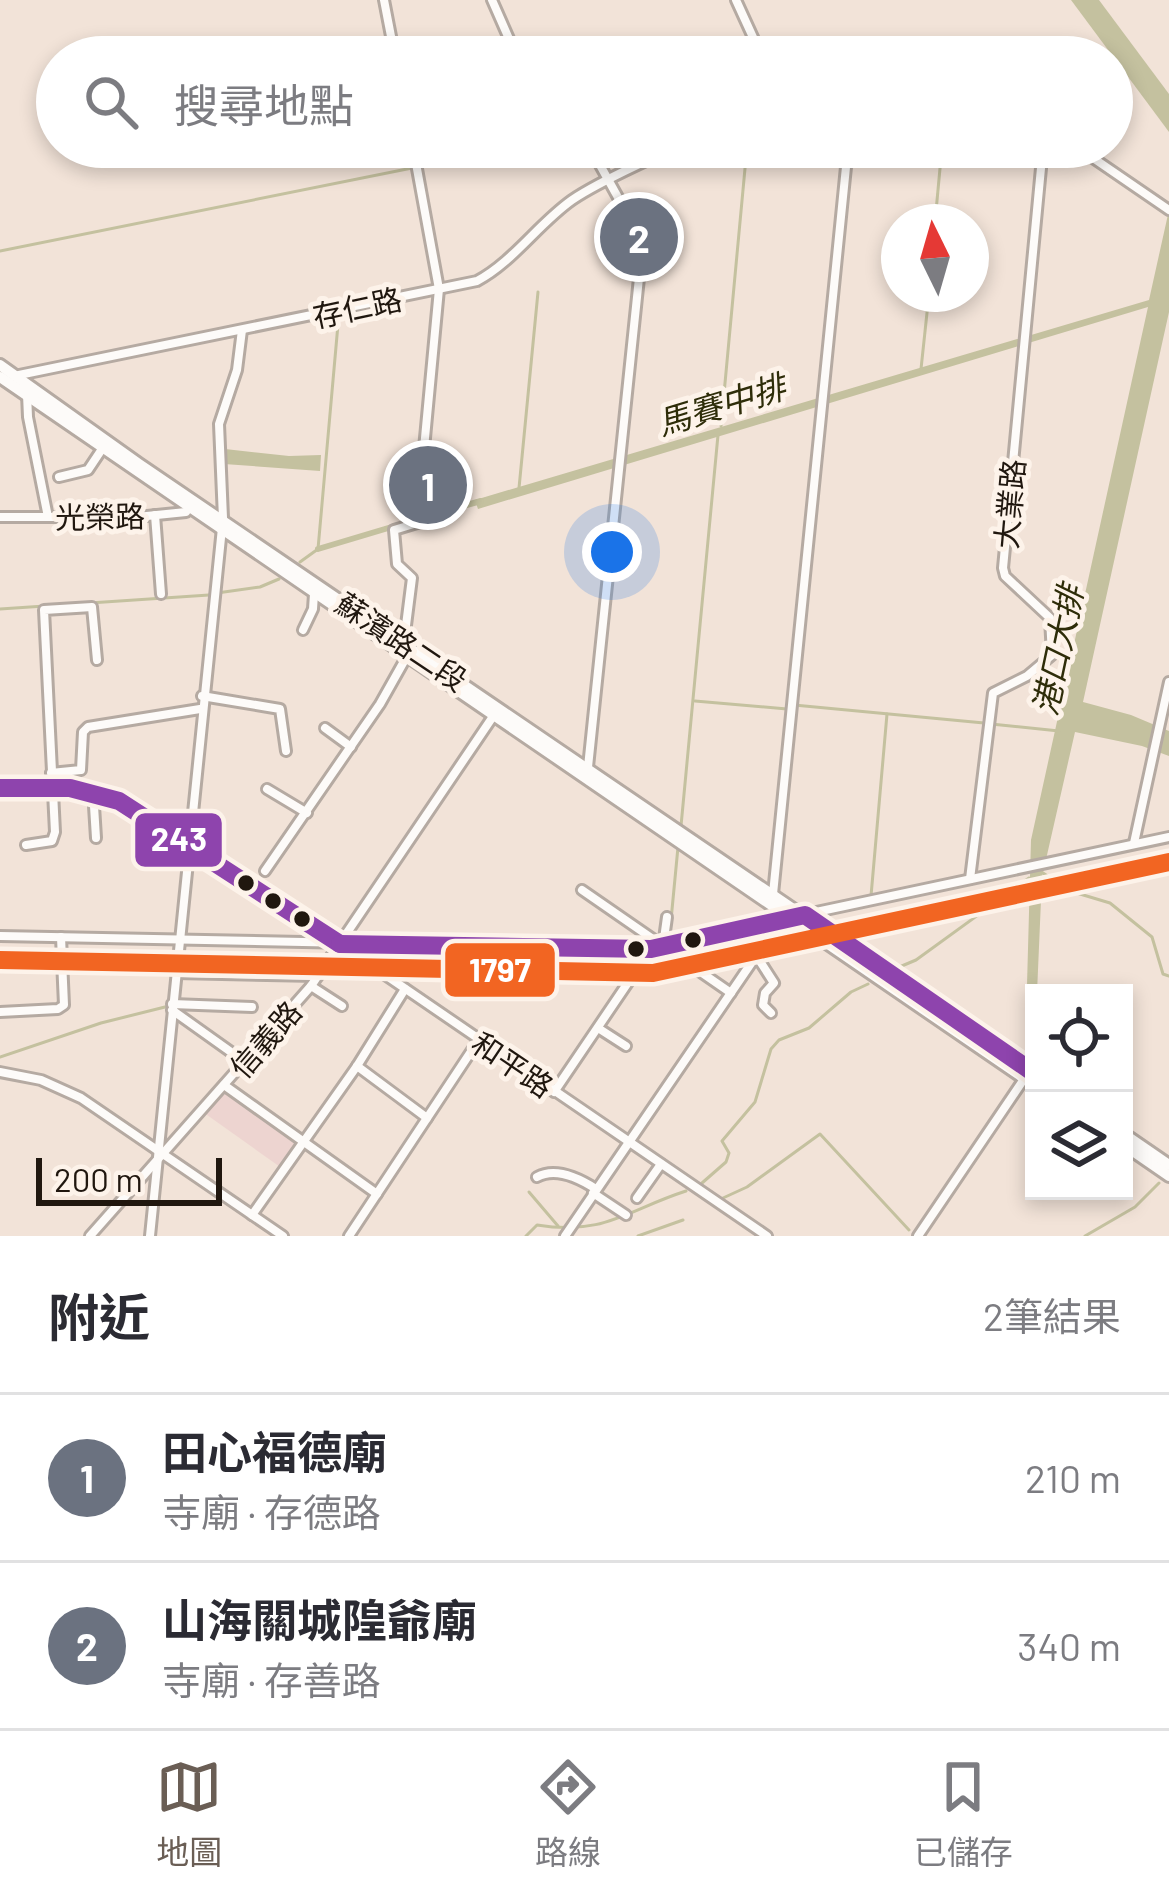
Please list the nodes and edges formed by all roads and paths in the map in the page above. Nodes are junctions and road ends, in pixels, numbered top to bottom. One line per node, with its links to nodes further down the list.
1 (384, 0): 4 (street)
2 (492, 0): 5 (street)
3 (740, 1): 6 (street)
4 (391, 36)
5 (506, 36)
6 (754, 36)
7 (417, 168): 15 (street)
8 (603, 168): 13 (street)
9 (632, 168): 13 (street, 存仁路)
10 (846, 168): 57 (street)
11 (1040, 168): 55 (street, 大業路)
12 (1108, 168): 14 (street)
13 (610, 179): 15 (street, 存仁路); 42 (street)
14 (1166, 208)
15 (439, 290): 16 (street, 存仁路); 32 (street)
16 (242, 330): 18 (street, 存仁路); 28 (street)
17 (0, 365): 18 (main road, 蘇濱路二段)
18 (15, 376): 19 (street, 存仁路); 20 (main road, 蘇濱路二段)
19 (1, 378): 20 (main road, 蘇濱路二段)
20 (28, 392): 21 (main road, 蘇濱路二段); 22 (main road, 蘇濱路二段); 27 (street)
21 (102, 449): 22 (main road, 蘇濱路二段); 23 (street)
22 (137, 468): 24 (main road, 蘇濱路二段)
23 (59, 477)
24 (191, 504): 25 (street, 光榮路); 28 (main road, 蘇濱路二段)
25 (155, 515): 27 (street, 光榮路); 29 (street)
26 (0, 517): 27 (street, 光榮路)
27 (48, 518)
28 (222, 525): 30 (main road, 蘇濱路二段); 32 (main road, 蘇濱路二段); 36 (street)
29 (161, 594)
30 (314, 594): 31 (street); 33 (main road, 蘇濱路二段)
31 (303, 630)
32 (404, 641): 33 (street); 38 (main road, 蘇濱路二段)
33 (407, 656): 38 (main road, 蘇濱路二段); 40 (street)
34 (97, 660): 43 (street)
35 (1169, 682): 51 (street)
36 (202, 696): 37 (street); 41 (street)
37 (200, 709): 43 (street); 53 (street)
38 (497, 711): 42 (main road, 蘇濱路二段); 59 (main road, 蘇濱路二段); 64 (street, 信義路)
39 (325, 728): 40 (street)
40 (351, 747): 48 (street)
41 (286, 751)
42 (588, 767): 57 (main road, 蘇濱路二段)
43 (51, 773): 44 (street)
44 (52, 785): 45 (street, 和平路); 47 (street, 和平路); 52 (street)
45 (0, 788)
46 (267, 789): 48 (street)
47 (93, 790): 49 (street); 53 (street, 和平路)
48 (307, 813): 54 (street)
49 (96, 838)
50 (1169, 838): 51 (street)
51 (1134, 843): 55 (street)
52 (26, 845)
53 (189, 846): 63 (street); 64 (street, 和平路)
54 (265, 871)
55 (970, 879): 58 (street)
56 (582, 890): 65 (street)
57 (773, 894): 58 (main road, 蘇濱路二段)
58 (806, 915): 59 (street); 74 (main road, 蘇濱路二段)
59 (789, 916): 65 (street); 67 (street); 74 (main road, 蘇濱路二段)
60 (667, 917): 65 (street)
61 (0, 937): 62 (street)
62 (61, 937): 63 (street); 78 (street)
63 (180, 939): 64 (street); 69 (street)
64 (340, 944): 66 (street); 70 (street, 信義路); 72 (street, 和平路)
65 (664, 947): 66 (street); 68 (street); 73 (street)
66 (650, 949): 80 (street)
67 (756, 955): 73 (street); 79 (street)
68 (657, 958)
69 (176, 973): 70 (street); 76 (street)
70 (318, 976): 71 (street, 信義路)
71 (310, 986): 75 (street); 83 (street, 信義路)
72 (405, 989): 81 (street, 和平路); 84 (street)
73 (731, 993): 93 (street)
74 (921, 1000): 86 (main road)
75 (342, 1006)
76 (172, 1007): 77 (street); 83 (street); 95 (street)
77 (252, 1007)
78 (0, 1012)
79 (771, 1013)
80 (598, 1028): 82 (street); 89 (street)
81 (478, 1041): 89 (street, 和平路); 90 (street)
82 (626, 1046)
83 (245, 1062): 87 (street, 信義路)
84 (357, 1066): 90 (street); 91 (street)
85 (0, 1072): 95 (street)
86 (1025, 1073)
87 (224, 1085): 91 (street); 95 (street, 信義路)
88 (1025, 1085): 111 (street)
89 (554, 1092): 93 (street, 和平路)
90 (427, 1118): 101 (street)
91 (302, 1140): 101 (street); 103 (street)
92 (1133, 1140): 97 (main road)
93 (628, 1141): 96 (street, 和平路); 100 (street)
94 (1133, 1151): 98 (main road)
95 (160, 1153): 103 (street); 105 (street, 信義路); 106 (street)
96 (661, 1164): 102 (street); 110 (street, 和平路)
97 (1169, 1165)
98 (1169, 1176)
99 (537, 1177): 100 (street)
100 (595, 1191): 104 (street); 109 (street)
101 (377, 1193): 108 (street)
102 (637, 1198)
103 (252, 1215): 107 (street)
104 (626, 1215)
105 (90, 1236)
106 (150, 1236)
107 (283, 1236)
108 (349, 1236)
109 (565, 1236)
110 (767, 1236)
111 (918, 1236)

